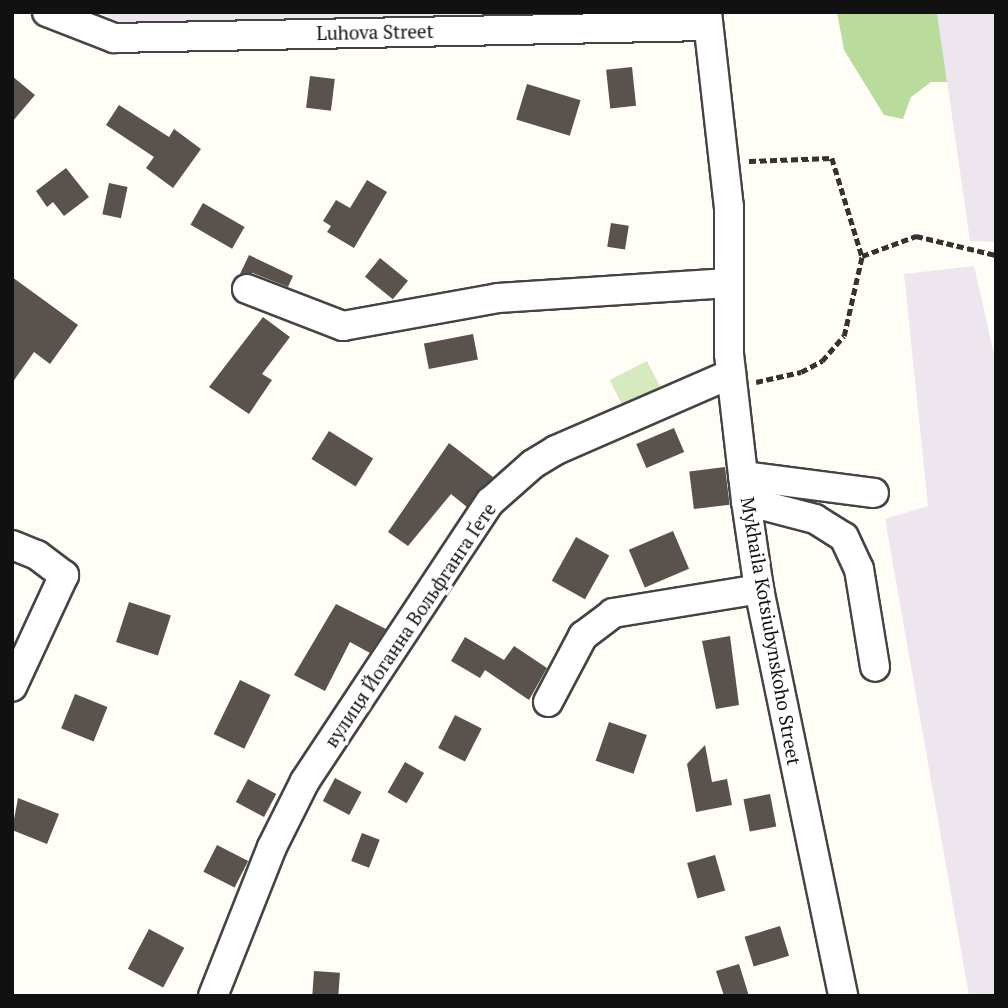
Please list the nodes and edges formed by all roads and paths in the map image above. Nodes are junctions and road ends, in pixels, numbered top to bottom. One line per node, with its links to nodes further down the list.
1 (47, 12): 2 (street, Luhova Street)
2 (708, 19): 3 (street, Mykhaila Kotsiubynskoho Street)
3 (723, 162): 5 (path); 6 (street, Mykhaila Kotsiubynskoho Street)
4 (996, 255): 5 (path)
5 (862, 256): 8 (path)
6 (729, 283): 7 (street); 8 (street, Mykhaila Kotsiubynskoho Street)
7 (247, 289)
8 (732, 381): 9 (street, Mykhaila Kotsiubynskoho Street); 16 (street, вулиця Йоганна Вольфганга Ґете)
9 (744, 489): 10 (street); 12 (street, Mykhaila Kotsiubynskoho Street); 13 (street)
10 (874, 493)
11 (12, 545): 14 (street)
12 (759, 589): 15 (street); 17 (street, Mykhaila Kotsiubynskoho Street)
13 (875, 667)
14 (12, 687)
15 (548, 702)
16 (213, 996)
17 (843, 996)

